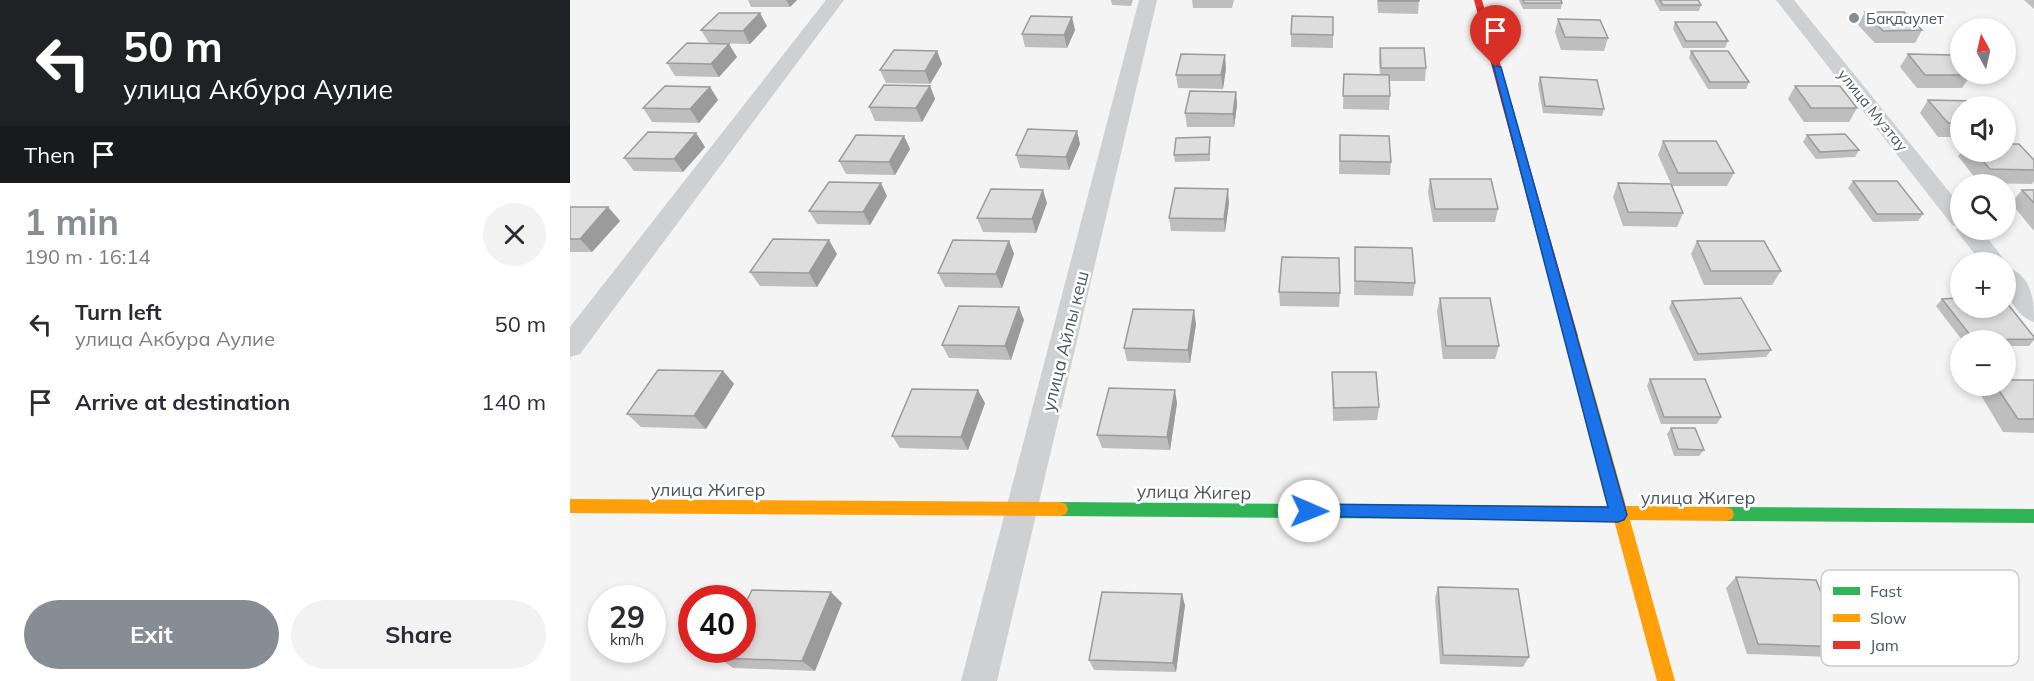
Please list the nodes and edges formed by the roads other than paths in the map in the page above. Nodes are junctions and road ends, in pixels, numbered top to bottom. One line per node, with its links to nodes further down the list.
1 (835, 0): 10 (street)
2 (1148, 0): 12 (street, улица Айлы кеш)
3 (1478, 0): 13 (street)
4 (1785, 0): 5 (street, улица Музтау)
5 (1950, 207)
6 (1976, 240): 7 (street)
7 (1986, 252)
8 (2016, 289): 9 (street)
9 (2034, 312)
10 (570, 346)
11 (570, 506): 12 (street, улица Жигер)
12 (1024, 508): 13 (street, улица Жигер); 15 (street, улица Айлы кеш)
13 (1618, 515): 14 (street, улица Жигер); 16 (street)
14 (2034, 516)
15 (979, 681)
16 (1666, 681)

